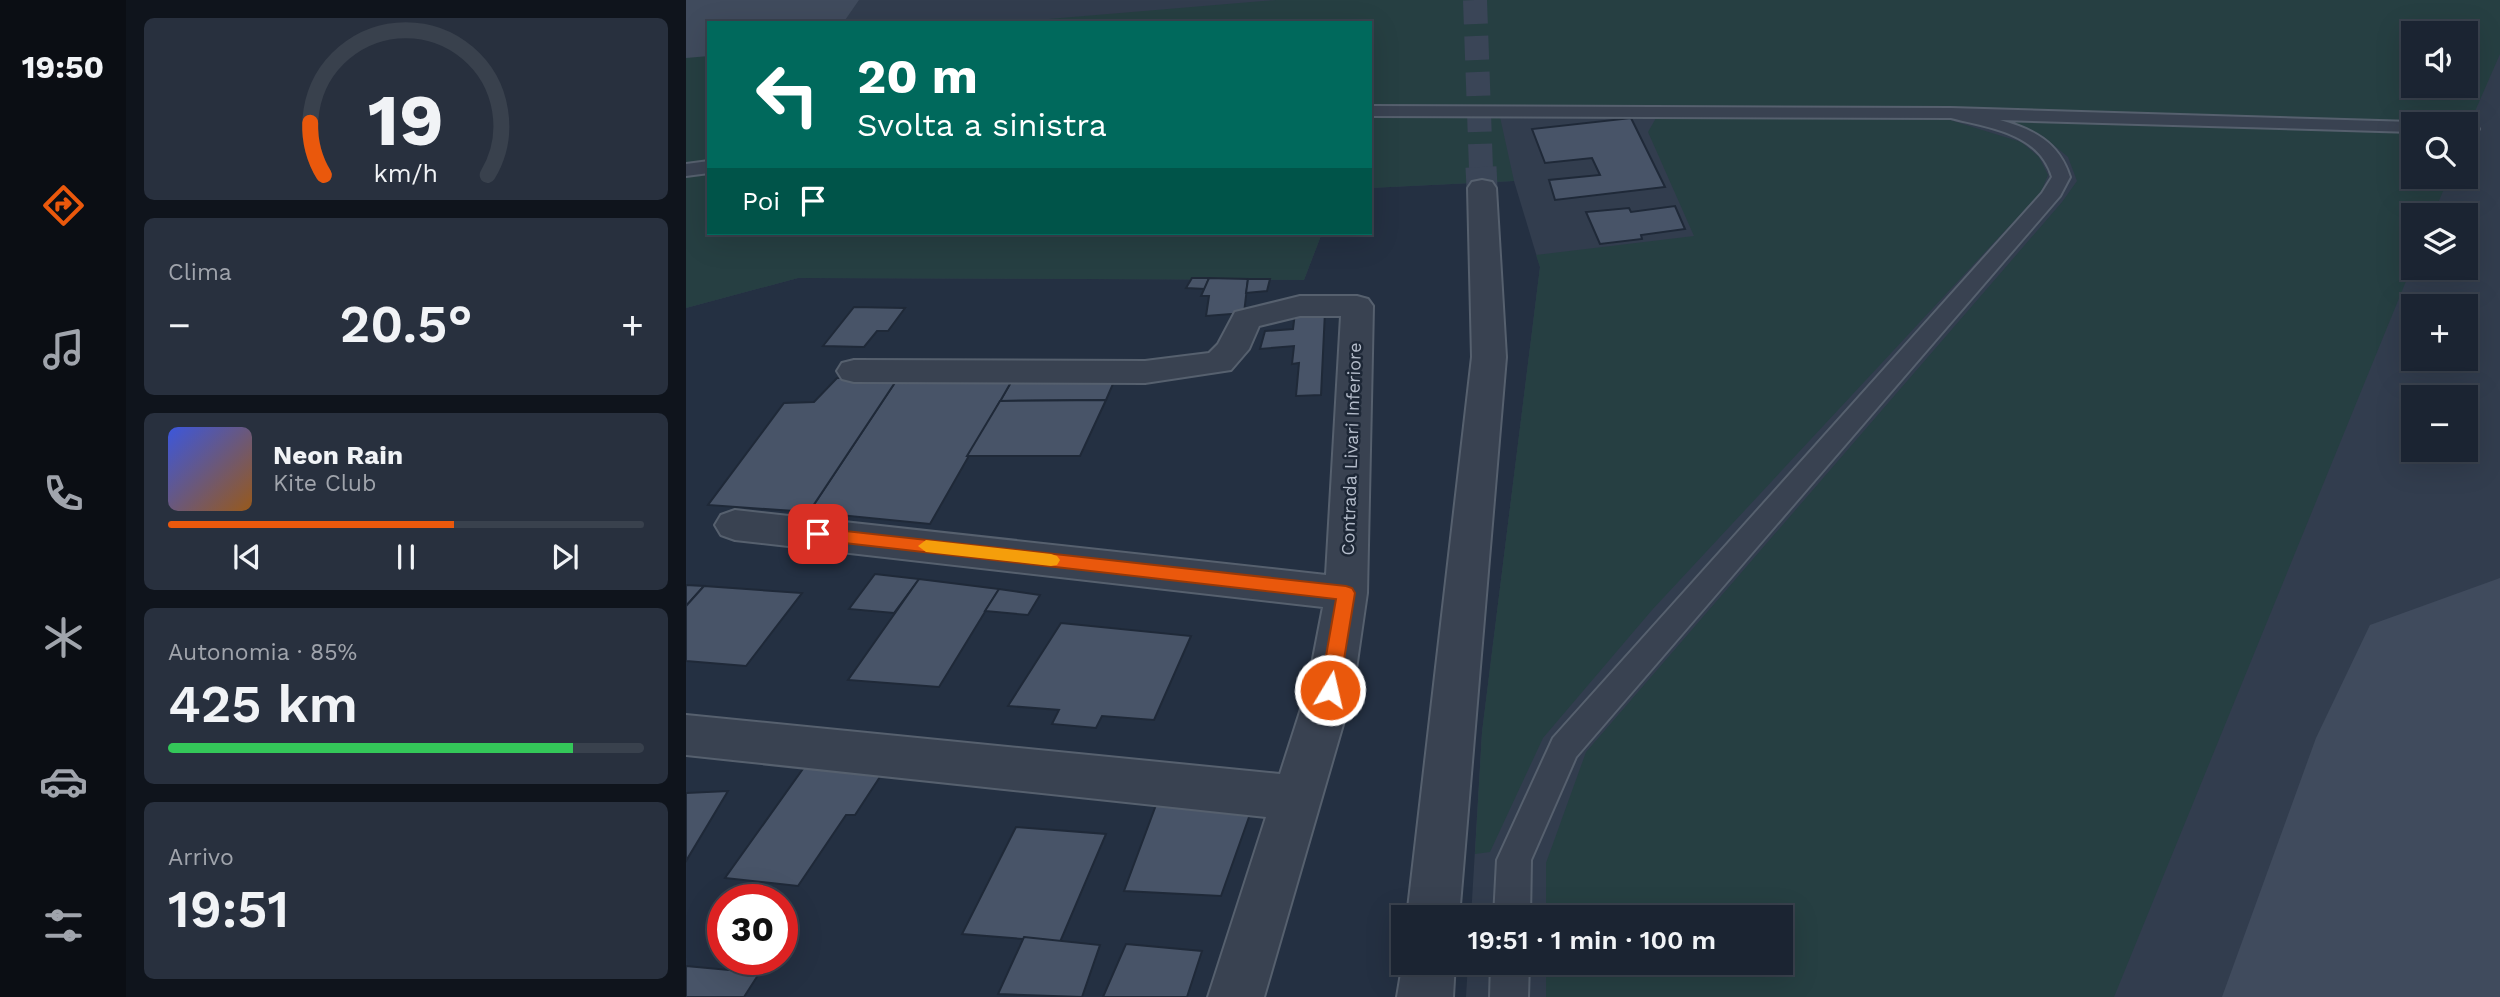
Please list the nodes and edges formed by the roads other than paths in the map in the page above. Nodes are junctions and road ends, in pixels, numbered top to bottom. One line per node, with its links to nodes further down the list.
1 (1372, 111): 2 (lane)
2 (1951, 113): 3 (lane); 13 (lane)
3 (2401, 127)
4 (707, 167): 5 (lane)
5 (686, 170)
6 (1482, 188): 12 (street)
7 (854, 371): 9 (street, Contrada Livari Inferiore)
8 (735, 525): 9 (street)
9 (1346, 593): 11 (street, Contrada Livari Inferiore)
10 (686, 735): 11 (street)
11 (1297, 798): 16 (street, Contrada Livari Inferiore)
12 (1434, 905)
13 (1512, 905)
14 (1427, 975): 17 (street)
15 (1510, 975): 18 (lane)
16 (1236, 997)
17 (1424, 997)
18 (1509, 997)

